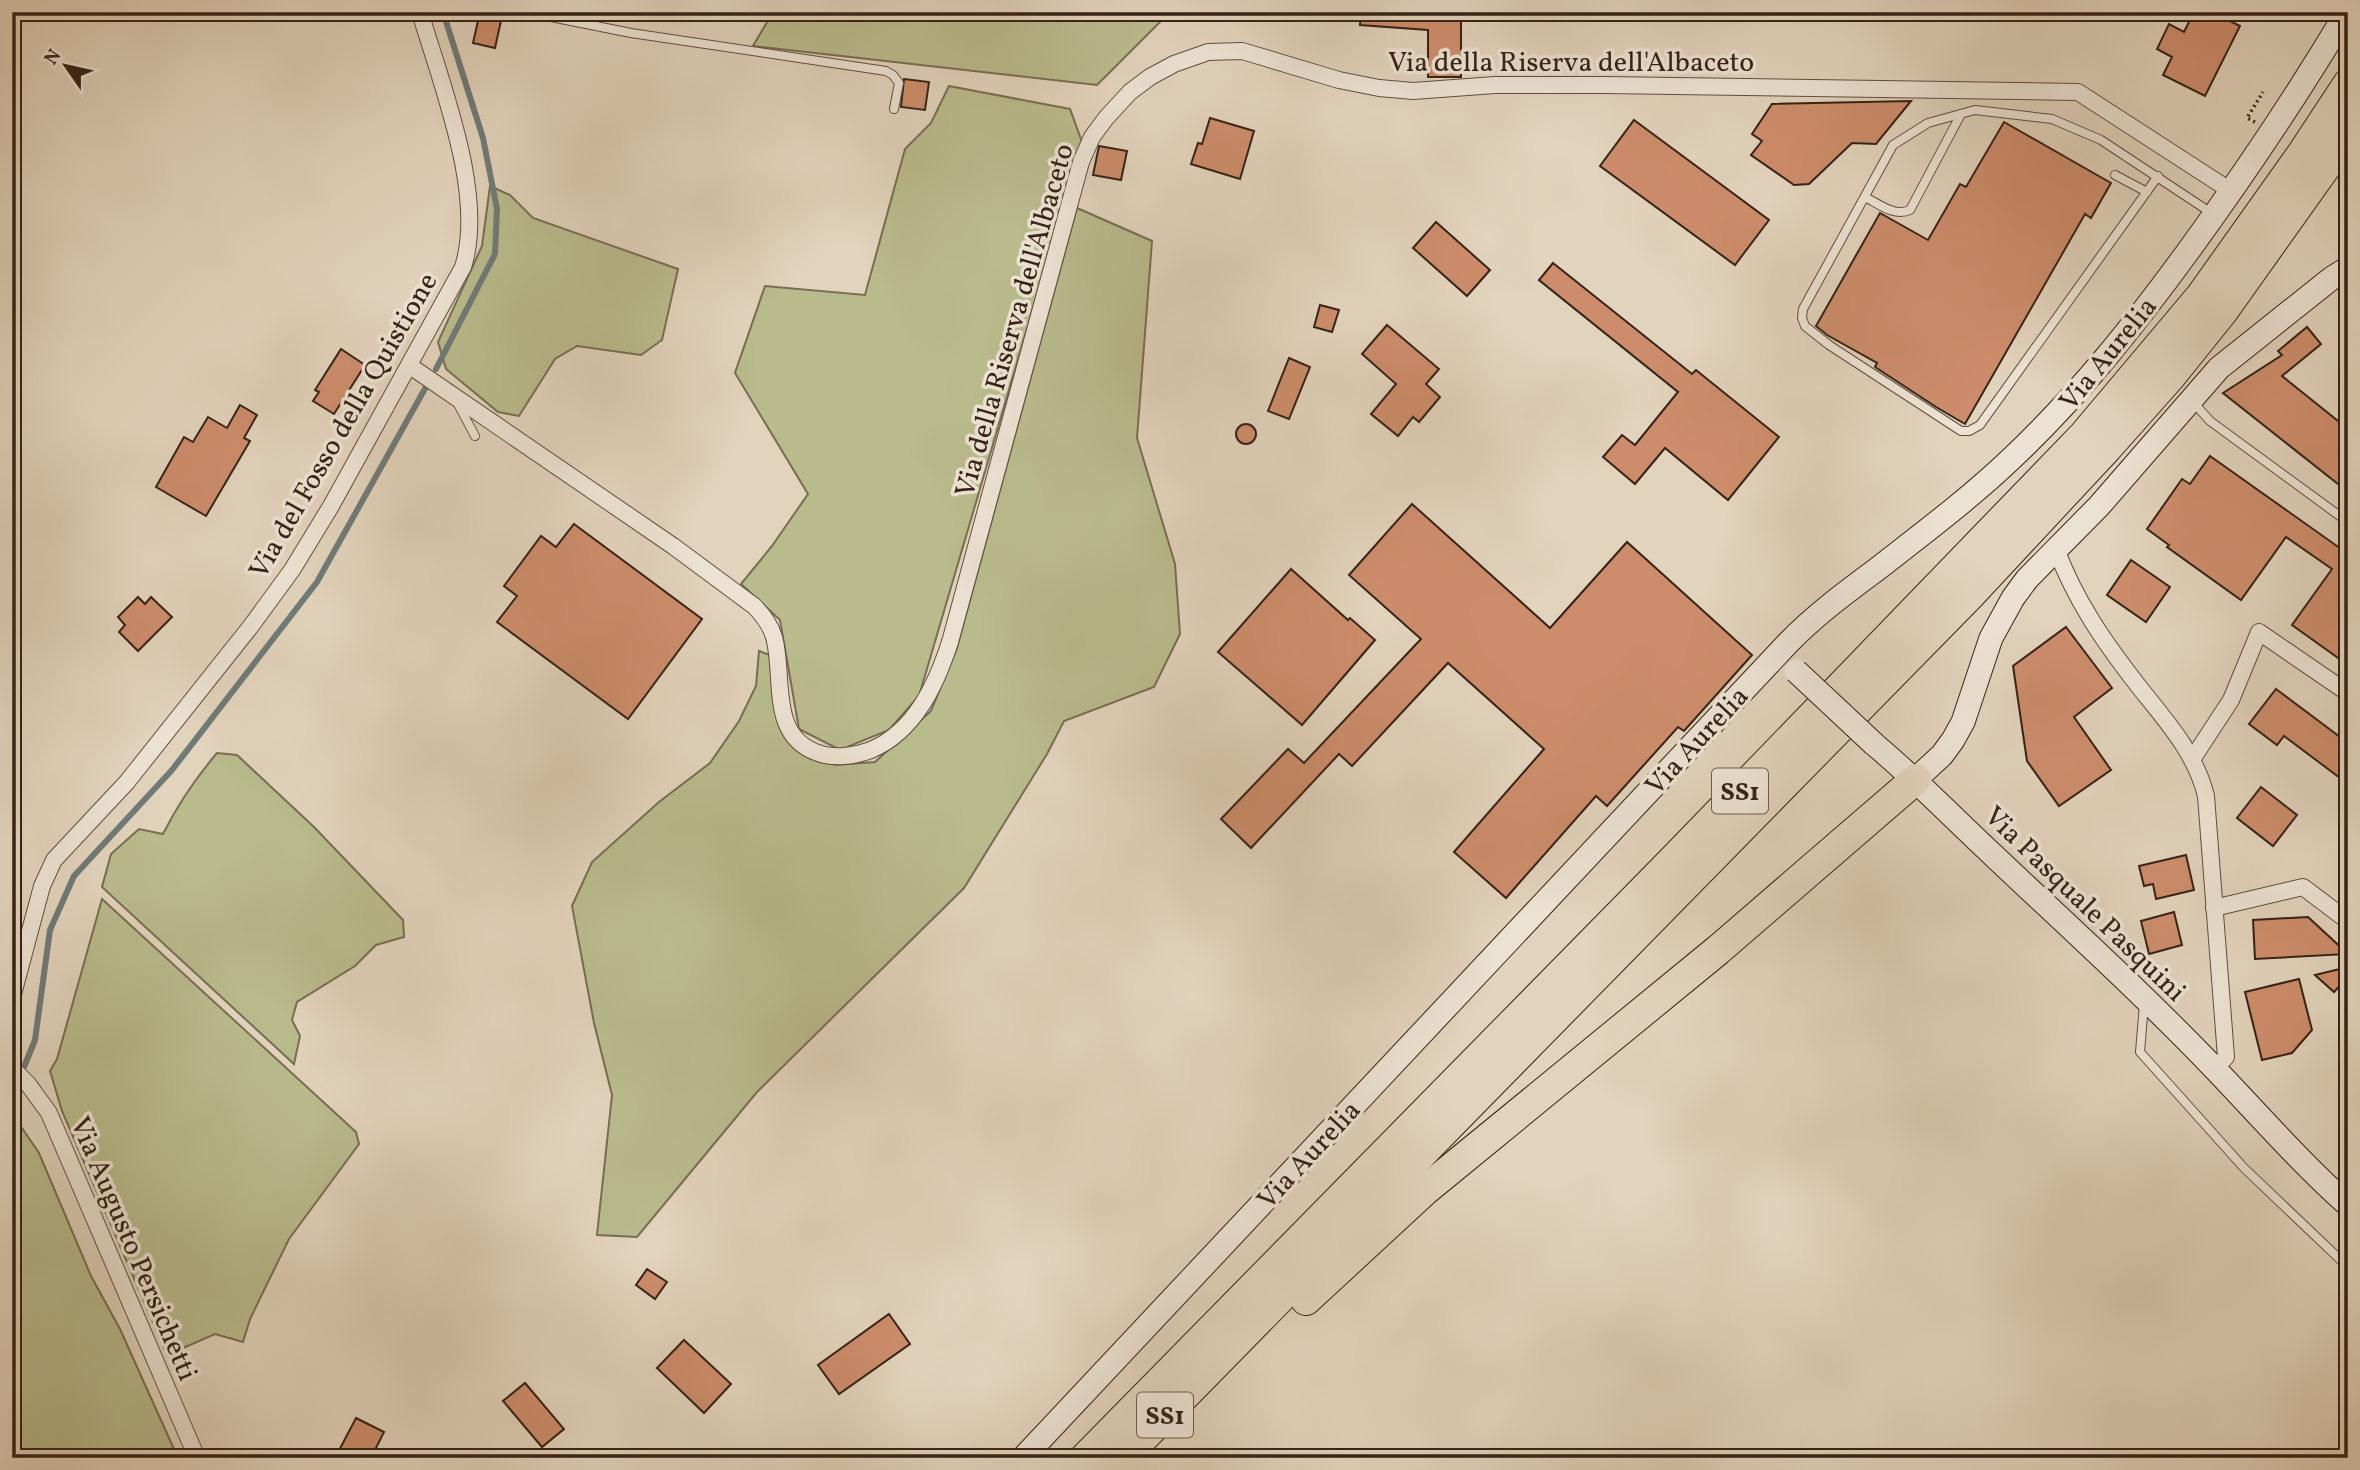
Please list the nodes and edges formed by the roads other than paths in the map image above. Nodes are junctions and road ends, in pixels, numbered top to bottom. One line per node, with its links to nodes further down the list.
1 (420, 12): 15 (street, Via del Fosso della Quistione)
2 (526, 12): 5 (lane)
3 (2347, 12): 10 (street, Via Aurelia)
4 (2348, 84): 36 (highway, Via Aurelia / SS1)
5 (894, 109)
6 (1961, 114): 9 (lane); 12 (lane); 12 (lane)
7 (2348, 132): 33 (highway, SS1)
8 (2115, 175): 11 (lane)
9 (2158, 176): 11 (lane); 13 (lane)
10 (2231, 191): 13 (street, Via Aurelia); 16 (street, Via della Riserva dell'Albaceto)
11 (2147, 192): 12 (lane)
12 (1865, 197)
13 (2214, 215): 21 (street, Via Aurelia)
14 (2348, 268): 17 (street)
15 (416, 370): 16 (street, Via della Riserva dell'Albaceto); 27 (street, Via del Fosso della Quistione)
16 (448, 391): 18 (lane)
17 (2191, 399): 19 (lane); 20 (street)
18 (475, 436)
19 (2348, 522)
20 (2056, 549): 23 (street); 24 (street)
21 (1777, 654): 24 (street, Via Pasquale Pasquini, bridge); 35 (street, Via Aurelia)
22 (2348, 693): 23 (street)
23 (2193, 758): 25 (street)
24 (1916, 779): 28 (street, Via Pasquale Pasquini); 33 (highway)
25 (2214, 908): 26 (street); 30 (street)
26 (2348, 921)
27 (12, 998)
28 (2144, 998): 30 (street, Via Pasquale Pasquini); 32 (lane)
29 (12, 1068): 34 (street, Via Augusto Persichetti)
30 (2215, 1069): 31 (street, Via Pasquale Pasquini)
31 (2346, 1201)
32 (2348, 1267)
33 (1207, 1372): 37 (highway, SS1)
34 (197, 1458)
35 (1023, 1458)
36 (1085, 1458)
37 (1123, 1458)

